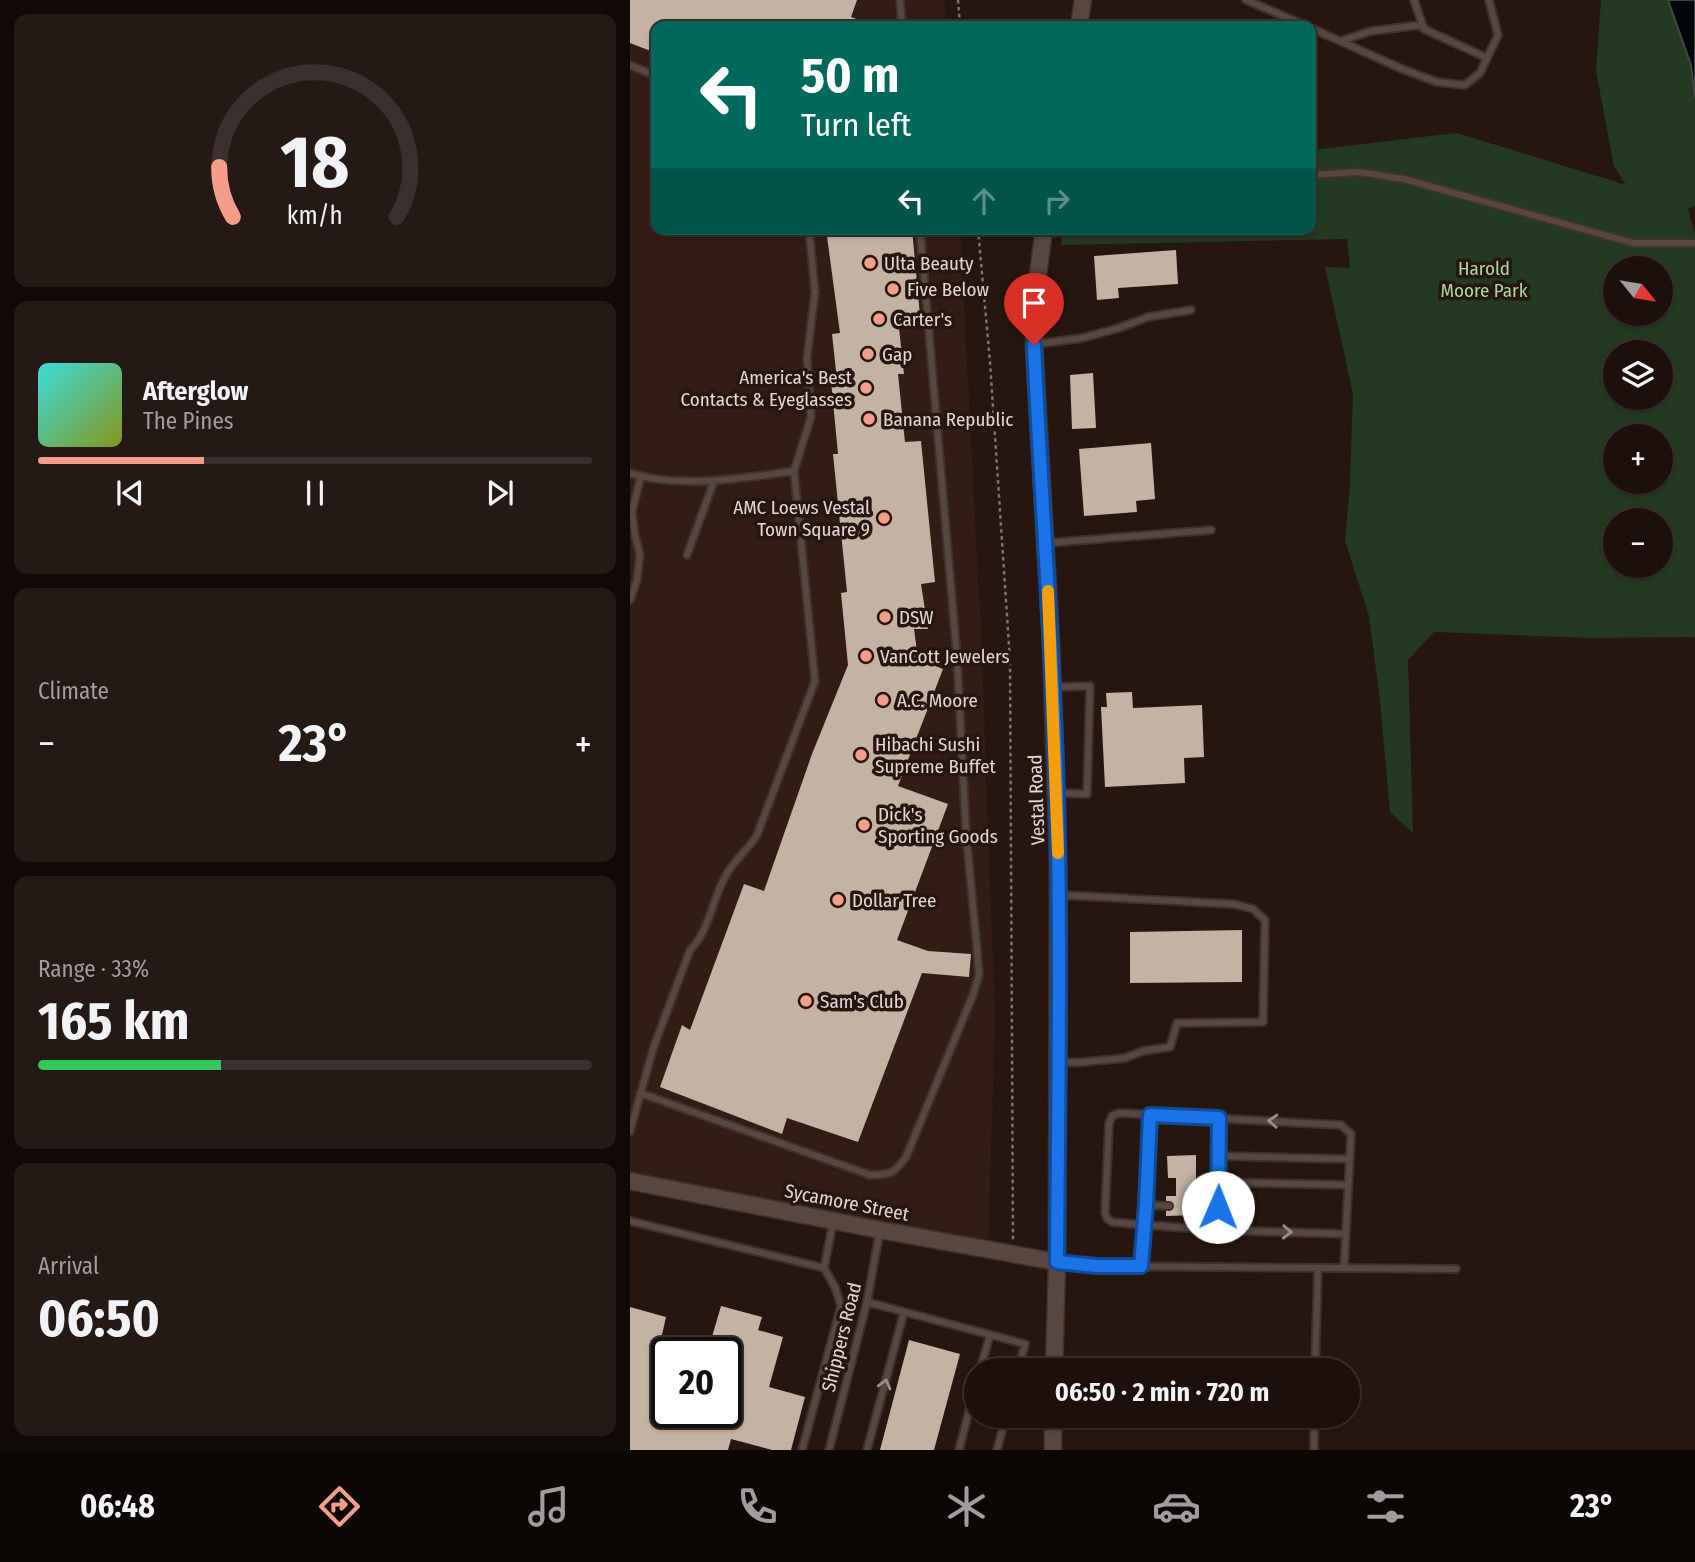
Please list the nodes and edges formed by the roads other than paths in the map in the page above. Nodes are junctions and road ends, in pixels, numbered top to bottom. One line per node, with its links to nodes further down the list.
1 (901, 0): 6 (lane)
2 (1083, 0): 7 (street)
3 (1246, 0): 8 (lane)
4 (1414, 0): 9 (lane)
5 (1489, 0): 12 (lane)
6 (902, 21)
7 (1080, 21)
8 (1295, 21)
9 (1421, 25): 11 (lane); 12 (lane)
10 (1316, 30): 11 (lane)
11 (1342, 41): 12 (lane)
12 (1487, 58)
13 (630, 65): 14 (lane)
14 (651, 74)
15 (1316, 175): 19 (lane)
16 (810, 235): 22 (lane)
17 (921, 235): 38 (lane)
18 (1043, 235): 21 (street, Vestal Road)
19 (1695, 243)
20 (1191, 310): 21 (lane)
21 (1034, 345): 29 (street, Vestal Road)
22 (794, 471): 25 (lane); 38 (lane)
23 (630, 473): 24 (lane)
24 (641, 476): 25 (lane); 28 (lane)
25 (714, 481): 30 (lane)
26 (630, 525): 28 (lane)
27 (1211, 530): 29 (lane)
28 (635, 535): 32 (lane)
29 (1045, 543): 34 (street, Vestal Road)
30 (687, 555)
31 (630, 572): 32 (lane)
32 (638, 574): 33 (lane)
33 (630, 600)
34 (1053, 687): 35 (street, Vestal Road); 35 (lane)
35 (1057, 793): 36 (street, Vestal Road)
36 (1058, 895): 37 (street, Vestal Road); 37 (lane)
37 (1058, 1063): 57 (street, Vestal Road)
38 (640, 1093): 41 (lane)
39 (1150, 1115): 40 (lane); 47 (lane); 53 (lane)
40 (1219, 1118): 42 (lane); 43 (lane, one-way to 40)
41 (630, 1132)
42 (1219, 1156): 43 (lane); 45 (lane)
43 (1349, 1159): 46 (lane)
44 (630, 1181): 51 (street, Sycamore Street)
45 (1218, 1182): 46 (lane); 50 (lane)
46 (1348, 1185): 56 (lane)
47 (1146, 1205): 48 (lane); 53 (lane)
48 (1168, 1206)
49 (1199, 1207): 50 (lane)
50 (1218, 1207): 55 (lane)
51 (834, 1221): 54 (street, Sycamore Street); 59 (lane)
52 (630, 1222): 59 (lane)
53 (1145, 1225): 55 (lane); 58 (lane)
54 (880, 1230): 57 (street, Sycamore Street); 63 (lane, Shippers Road)
55 (1217, 1230): 56 (lane, one-way to 56)
56 (1346, 1234): 61 (lane)
57 (1057, 1262): 58 (lane); 68 (street, Vestal Road)
58 (1141, 1266): 60 (lane)
59 (824, 1268): 74 (lane)
60 (1318, 1268): 61 (lane); 69 (lane)
61 (1344, 1268): 62 (lane)
62 (1455, 1269)
63 (867, 1303): 64 (lane); 75 (lane, Shippers Road)
64 (904, 1312): 65 (lane); 76 (lane, one-way to 64)
65 (990, 1335): 66 (lane); 67 (lane)
66 (983, 1358)
67 (1021, 1358)
68 (1054, 1358)
69 (1315, 1358)
70 (965, 1428): 77 (lane)
71 (1003, 1428): 78 (lane)
72 (1053, 1428): 79 (street)
73 (1314, 1428): 80 (lane)
74 (802, 1450)
75 (829, 1450)
76 (867, 1450)
77 (959, 1450)
78 (997, 1450)
79 (1053, 1450)
80 (1314, 1450)

